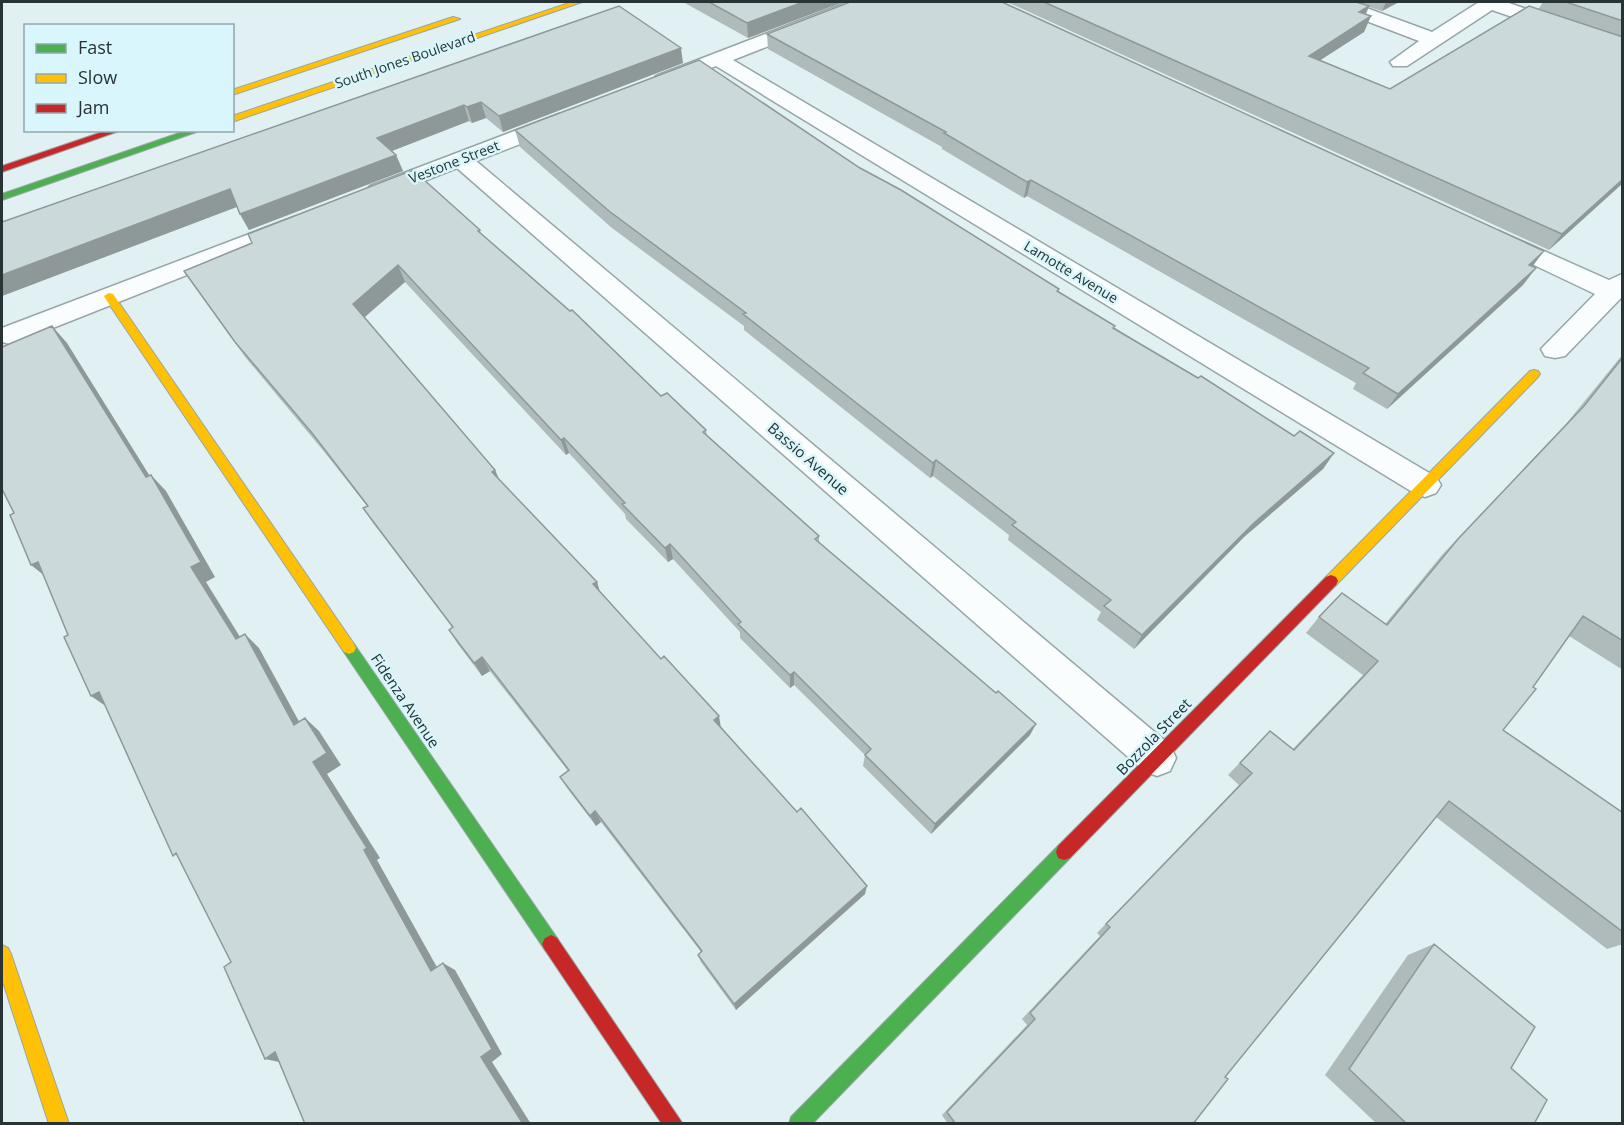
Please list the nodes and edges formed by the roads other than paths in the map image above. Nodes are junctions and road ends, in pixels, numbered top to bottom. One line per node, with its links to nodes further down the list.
1 (578, 2): 13 (street, South Jones Boulevard)
2 (864, 2): 8 (street)
3 (1334, 2): 6 (street)
4 (1490, 2): 6 (street); 7 (street)
5 (465, 16): 11 (street, South Jones Boulevard)
6 (1435, 40): 9 (street)
7 (1623, 49)
8 (718, 59): 10 (street); 27 (street, Lamotte Avenue)
9 (1400, 62)
10 (642, 88)
11 (234, 92)
12 (578, 113): 16 (street, Vestone Street)
13 (234, 118)
14 (112, 132): 17 (street)
15 (192, 132): 18 (street)
16 (460, 159): 19 (street, Vestone Street); 28 (street, Bassio Avenue)
17 (2, 169)
18 (2, 197)
19 (361, 198)
20 (317, 215): 23 (street)
21 (1483, 232): 22 (street)
22 (1617, 287): 25 (street)
23 (109, 296): 24 (street); 31 (street, Fidenza Avenue)
24 (10, 335)
25 (1555, 349)
26 (1534, 374): 27 (street, Bozzola Street)
27 (1425, 485): 28 (street, Bozzola Street)
28 (1157, 758): 32 (street, Bozzola Street)
29 (2, 954): 30 (street)
30 (59, 1124)
31 (674, 1124)
32 (798, 1124)

